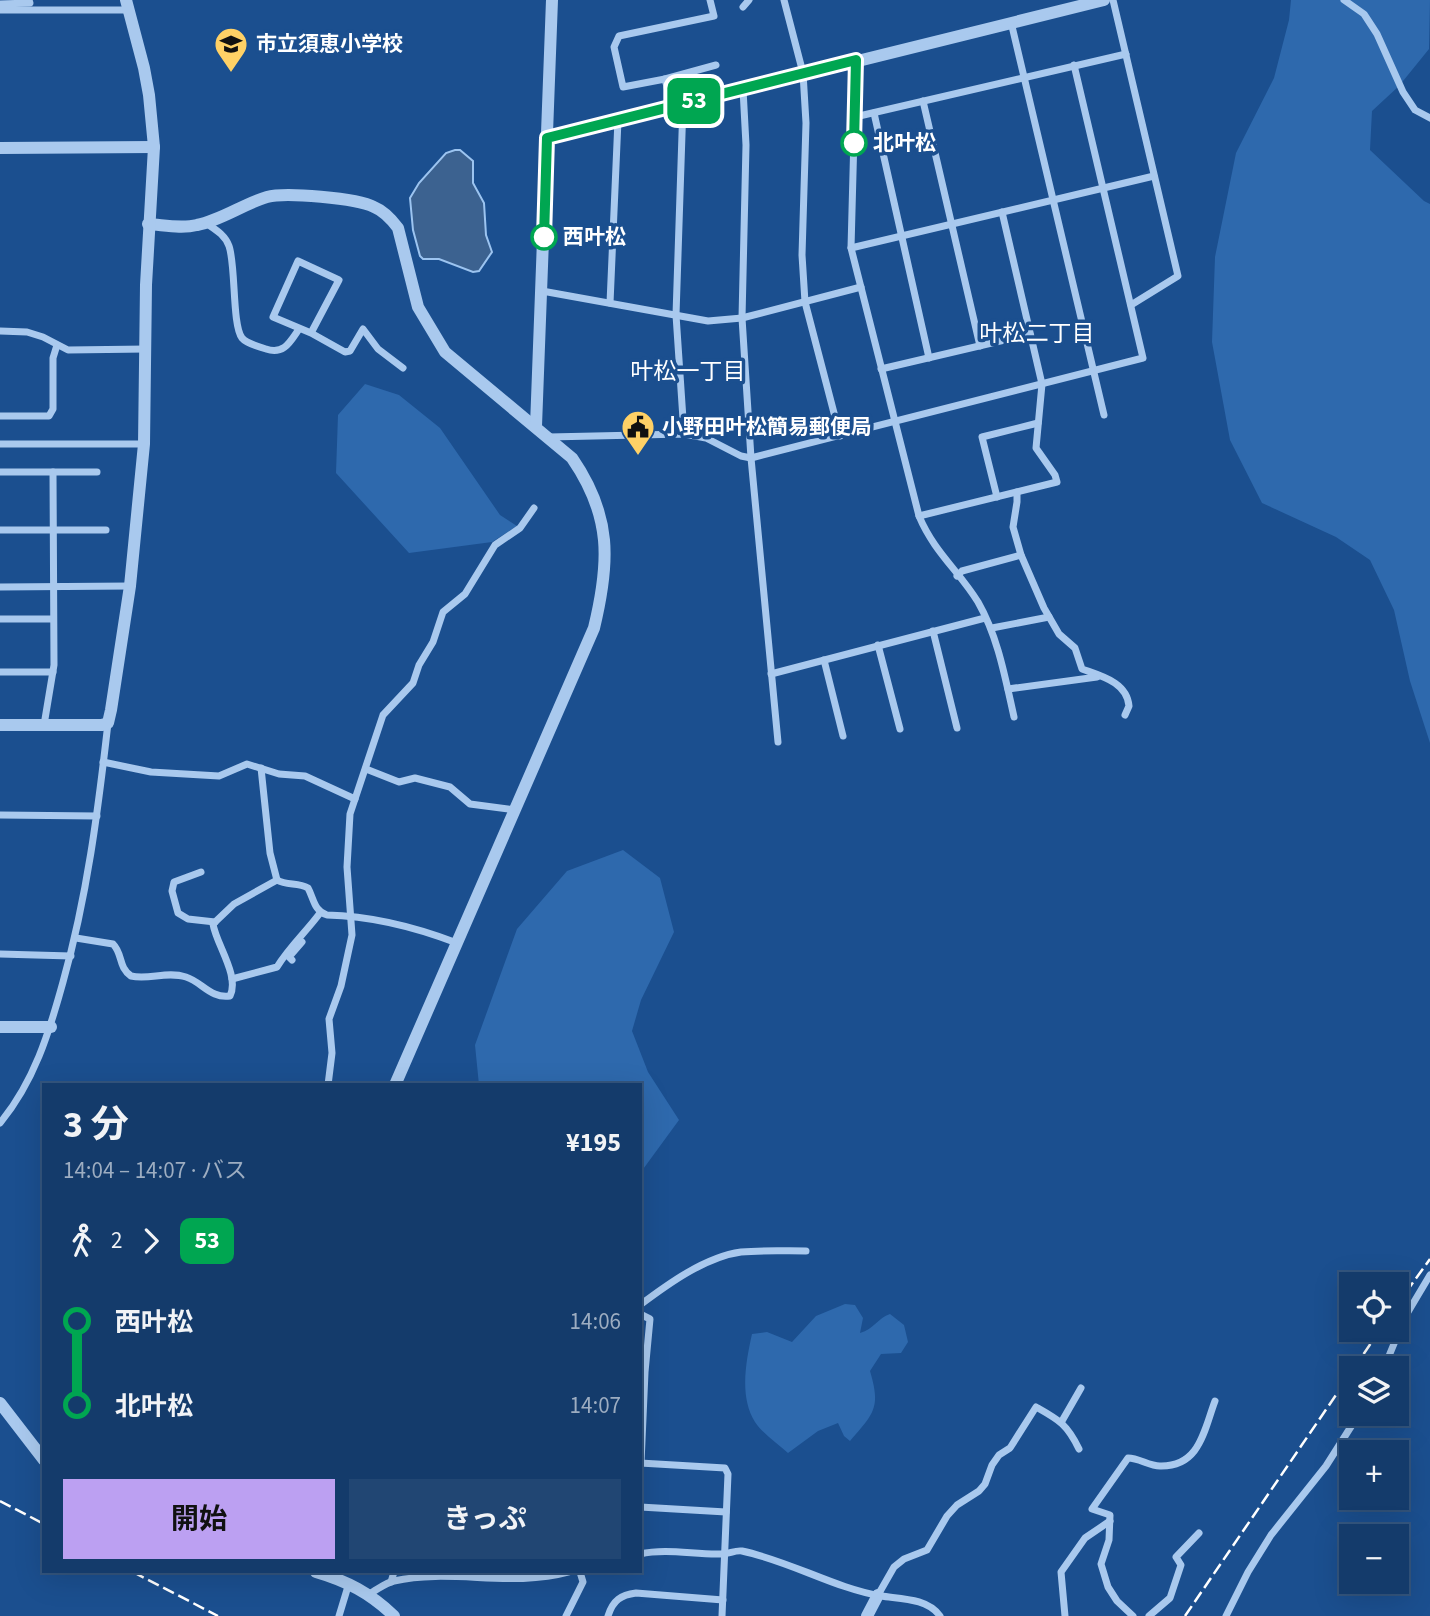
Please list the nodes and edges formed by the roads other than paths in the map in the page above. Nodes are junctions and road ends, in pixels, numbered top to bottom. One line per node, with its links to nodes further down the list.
1 (29, 0): 9 (street)
2 (552, 0): 28 (street)
3 (710, 0): 20 (street)
4 (749, 0): 11 (street)
5 (784, 0): 18 (street)
6 (1104, 0): 13 (street)
7 (1113, 0): 14 (street)
8 (1344, 0): 26 (street)
9 (0, 4)
10 (128, 5): 12 (street); 29 (street)
11 (743, 7)
12 (0, 10)
13 (1011, 22): 15 (street); 19 (street)
14 (1126, 54): 17 (street); 31 (street)
15 (856, 60): 18 (street); 25 (street)
16 (716, 65): 20 (street)
17 (1074, 65): 19 (street); 32 (street)
18 (803, 73): 21 (street); 42 (street)
19 (1024, 77): 22 (street); 33 (street)
20 (665, 79): 23 (street)
21 (743, 89): 23 (street); 46 (street)
22 (923, 101): 24 (street); 37 (street)
23 (678, 105): 27 (street); 45 (street)
24 (874, 113): 25 (street); 38 (street)
25 (855, 117): 39 (street)
26 (1430, 118)
27 (618, 120): 28 (street); 43 (street)
28 (547, 138): 41 (street)
29 (153, 147): 30 (street); 36 (street)
30 (0, 148)
31 (1154, 176): 32 (street); 44 (street)
32 (1105, 188): 33 (street); 44 (street)
33 (1053, 200): 34 (street); 57 (street)
34 (1002, 212): 37 (street); 50 (street)
35 (206, 223): 36 (street); 47 (street); 63 (street)
36 (148, 224): 53 (street)
37 (951, 224): 38 (street); 52 (street)
38 (902, 236): 39 (street); 54 (street)
39 (851, 248): 40 (street)
40 (861, 287): 42 (street); 56 (street)
41 (542, 291): 43 (street); 63 (street)
42 (805, 302): 46 (street); 65 (street)
43 (610, 303): 45 (street)
44 (1131, 305): 57 (street)
45 (676, 315): 46 (street); 64 (street)
46 (742, 318): 69 (street)
47 (299, 329): 49 (street); 49 (street)
48 (0, 331): 51 (street)
49 (311, 333): 55 (street)
50 (1030, 334): 52 (street); 58 (street)
51 (57, 345): 53 (street); 60 (street)
52 (980, 346): 54 (street)
53 (146, 349): 68 (street)
54 (929, 358): 56 (street)
55 (403, 368)
56 (881, 369): 61 (street)
57 (1092, 370): 58 (street); 59 (street)
58 (1042, 384): 61 (street); 62 (street)
59 (1104, 415)
60 (0, 416)
61 (894, 421): 65 (street); 76 (street)
62 (1038, 423): 73 (street); 74 (street)
63 (536, 426): 66 (street)
64 (684, 434): 66 (street); 69 (street)
65 (840, 436): 69 (street)
66 (549, 438): 111 (street)
67 (0, 444): 68 (street)
68 (144, 444): 82 (street)
69 (751, 458): 95 (street)
70 (0, 472): 71 (street)
71 (53, 472): 72 (street); 79 (street)
72 (97, 472)
73 (1017, 492): 74 (street); 80 (street)
74 (997, 496): 76 (street)
75 (534, 508): 109 (street)
76 (919, 516): 81 (street)
77 (0, 530): 79 (street)
78 (106, 530): 79 (street)
79 (54, 531): 84 (street)
80 (1021, 555): 81 (street); 85 (street)
81 (957, 576): 86 (street)
82 (130, 586): 84 (street); 100 (street)
83 (0, 587): 84 (street)
84 (54, 587): 88 (street)
85 (1049, 617): 89 (street); 96 (street)
86 (985, 618): 89 (street); 90 (street)
87 (0, 619): 88 (street)
88 (53, 620): 94 (street)
89 (992, 628): 97 (street)
90 (933, 631): 91 (street); 103 (street)
91 (878, 645): 92 (street); 104 (street)
92 (824, 660): 95 (street); 105 (street)
93 (0, 671): 94 (street)
94 (53, 672): 102 (street)
95 (771, 674): 106 (street)
96 (1101, 676): 97 (street); 98 (street)
97 (1008, 688): 99 (street)
98 (1125, 715)
99 (1014, 716)
100 (108, 723): 102 (street); 107 (street)
101 (0, 725): 102 (street)
102 (44, 725)
103 (957, 728)
104 (900, 729)
105 (844, 736)
106 (778, 742)
107 (103, 762): 108 (street); 113 (street)
108 (261, 768): 110 (street); 115 (street)
109 (366, 769): 110 (street); 111 (street)
110 (355, 799): 117 (street)
111 (515, 810): 121 (street)
112 (0, 816): 113 (street)
113 (97, 816): 120 (street)
114 (201, 872): 118 (street)
115 (277, 880): 116 (street); 118 (street)
116 (320, 913): 117 (street); 119 (street)
117 (352, 918): 121 (street); 128 (street)
118 (215, 922): 125 (street)
119 (305, 934): 124 (street); 125 (street)
120 (76, 938): 123 (street); 125 (street)
121 (457, 943): 129 (street)
122 (0, 954): 123 (street)
123 (71, 956): 127 (street)
124 (292, 960)
125 (232, 979)
126 (0, 1027): 127 (street)
127 (51, 1027): 130 (street)
128 (328, 1083)
129 (396, 1083)
130 (0, 1123)
131 (806, 1251): 133 (street)
132 (1430, 1275): 135 (street)
133 (642, 1304)
134 (642, 1315): 136 (street)
135 (1389, 1356)
136 (643, 1372): 140 (street)
137 (1081, 1388): 141 (street)
138 (1215, 1401): 148 (street)
139 (0, 1403): 144 (street)
140 (642, 1419)
141 (1062, 1421): 143 (street); 160 (street)
142 (1351, 1426): 172 (street)
143 (1079, 1449)
144 (42, 1457)
145 (642, 1463): 147 (street)
146 (642, 1507): 147 (street)
147 (726, 1512): 151 (street)
148 (1110, 1521): 169 (street); 170 (street)
149 (1199, 1533): 171 (street)
150 (642, 1554): 151 (street)
151 (724, 1554): 160 (street); 161 (street)
152 (319, 1573): 158 (street)
153 (394, 1573): 157 (street)
154 (559, 1573): 156 (street)
155 (580, 1573): 164 (street)
156 (540, 1575): 157 (street)
157 (391, 1582): 159 (street)
158 (349, 1583): 159 (street); 162 (street)
159 (369, 1594): 163 (street)
160 (878, 1595): 167 (street); 168 (street)
161 (723, 1600): 165 (street); 166 (street)
162 (339, 1616)
163 (394, 1616)
164 (566, 1616)
165 (608, 1616)
166 (722, 1616)
167 (867, 1616)
168 (940, 1616)
169 (1065, 1616)
170 (1133, 1616)
171 (1149, 1616)
172 (1226, 1616)

